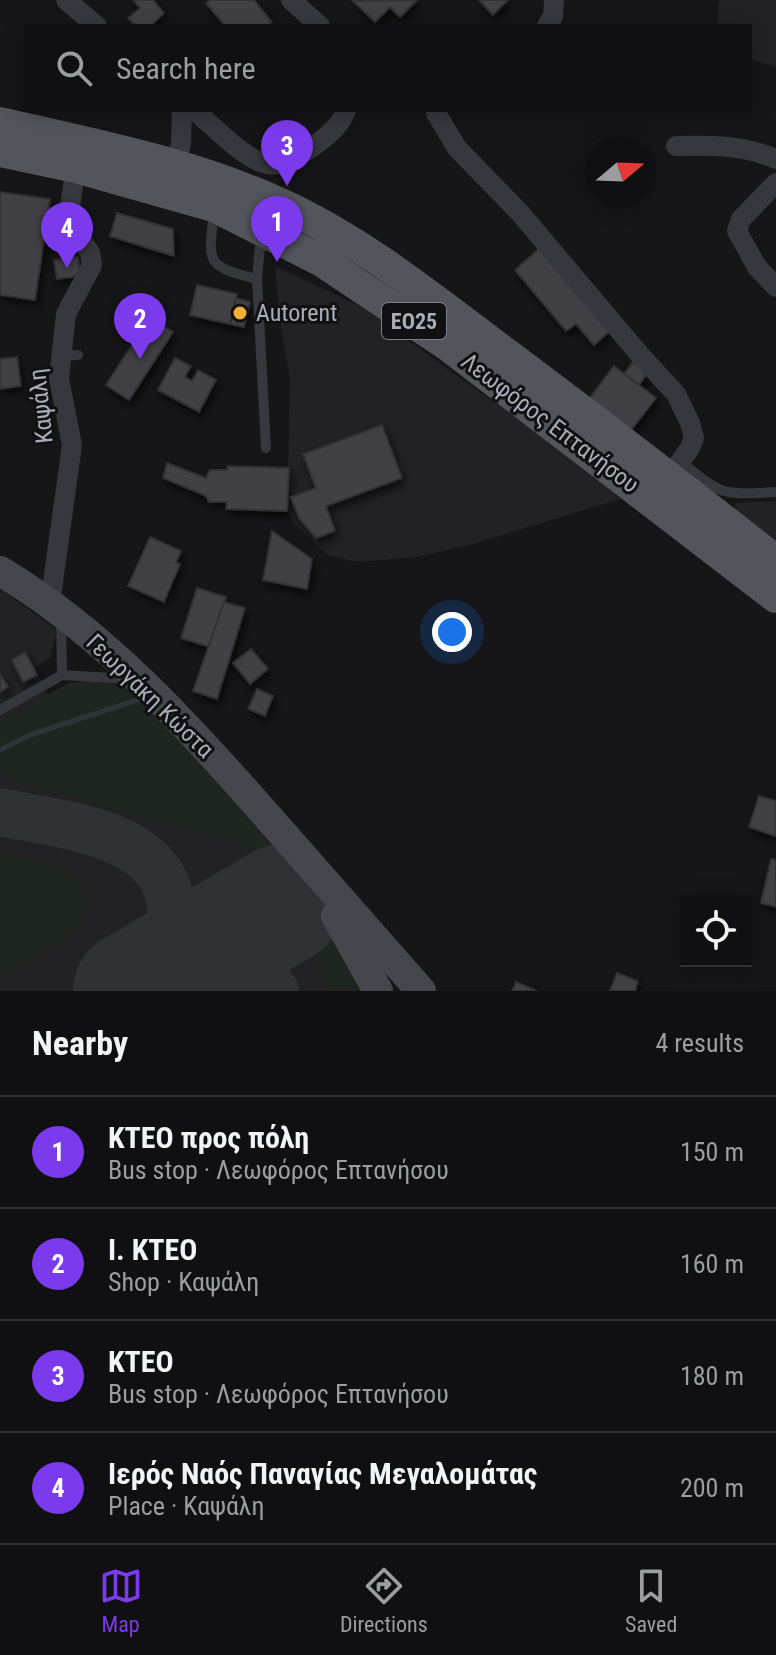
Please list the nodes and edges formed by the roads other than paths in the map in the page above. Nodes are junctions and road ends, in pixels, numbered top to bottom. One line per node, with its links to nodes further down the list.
1 (66, 0): 3 (street)
2 (299, 3): 4 (street)
3 (95, 24)
4 (318, 24)
5 (182, 112): 14 (street)
6 (196, 112): 7 (street)
7 (345, 112)
8 (436, 113): 21 (street)
9 (0, 123): 14 (main road, Λεωφόρος Επτανήσου / ΕΟ25)
10 (676, 146): 12 (street)
11 (0, 151): 13 (main road, Λεωφόρος Επτανήσου / ΕΟ25)
12 (776, 159)
13 (76, 167): 14 (main road, Λεωφόρος Επτανήσου / ΕΟ25); 26 (street, Καψάλη)
14 (172, 179): 16 (main road, Λεωφόρος Επτανήσου / ΕΟ25); 21 (main road, Λεωφόρος Επτανήσου / ΕΟ25)
15 (776, 183): 19 (street)
16 (214, 206): 17 (main road, Λεωφόρος Επτανήσου / ΕΟ25); 18 (lane)
17 (262, 229): 18 (lane); 25 (main road, Λεωφόρος Επτανήσου / ΕΟ25)
18 (257, 279): 20 (lane)
19 (776, 287)
20 (266, 448)
21 (675, 469): 22 (lane); 23 (main road, Λεωφόρος Επτανήσου / ΕΟ25)
22 (776, 492)
23 (776, 561)
24 (0, 571): 26 (main road, Γεωργάκη Κώστα)
25 (776, 597)
26 (55, 608): 27 (lane); 28 (main road, Γεωργάκη Κώστα)
27 (62, 675): 28 (lane); 29 (lane)
28 (137, 680): 30 (main road, Γεωργάκη Κώστα)
29 (0, 710)
30 (285, 837): 31 (main road, Γεωργάκη Κώστα); 32 (main road, Γεωργάκη Κώστα)
31 (393, 960): 33 (main road); 34 (main road, Γεωργάκη Κώστα)
32 (378, 991)
33 (393, 991)
34 (421, 991)

